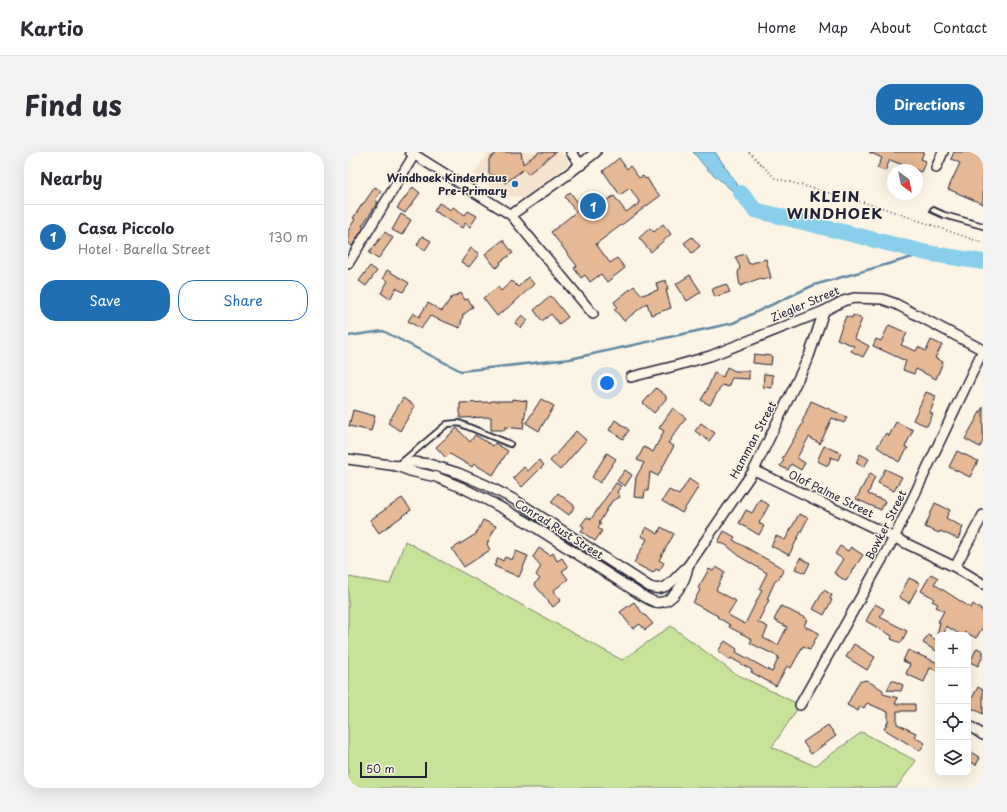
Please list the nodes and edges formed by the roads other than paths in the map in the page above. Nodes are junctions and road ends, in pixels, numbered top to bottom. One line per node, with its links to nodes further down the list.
1 (571, 152): 5 (street)
2 (596, 152): 5 (street)
3 (943, 152): 6 (street)
4 (412, 153): 8 (street); 10 (street)
5 (581, 165): 8 (street)
6 (936, 168)
7 (934, 210): 9 (lane)
8 (511, 215): 12 (street)
9 (983, 226)
10 (348, 264)
11 (824, 311): 13 (street, Ziegler Street); 14 (street, Ziegler Street); 18 (street, Hamman Street)
12 (593, 314)
13 (983, 350): 20 (street, Bowker Street)
14 (631, 377)
15 (510, 444): 17 (lane)
16 (348, 459): 17 (street, Conrad Rust Street)
17 (397, 466): 21 (street, Conrad Rust Street); 24 (street, Conrad Rust Street)
18 (754, 470): 20 (street, Olof Palme Street); 21 (street, Hamman Street)
19 (983, 515): 22 (street)
20 (894, 538): 22 (street, Olof Palme Street); 25 (street, Bowker Street)
21 (688, 566): 24 (street, Hamman Street)
22 (956, 568): 23 (street, Olof Palme Street)
23 (983, 584)
24 (667, 586)
25 (800, 704)
26 (971, 727): 27 (street)
27 (983, 735)

